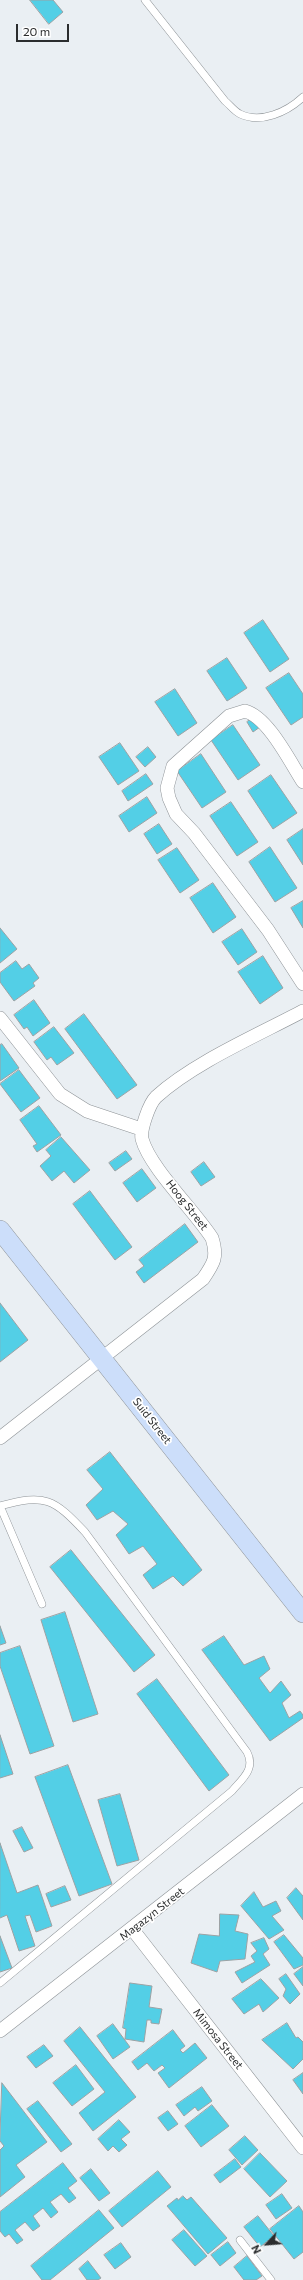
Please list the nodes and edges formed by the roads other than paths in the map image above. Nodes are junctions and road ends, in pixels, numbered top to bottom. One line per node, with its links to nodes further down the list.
1 (145, 0): 2 (lane)
2 (303, 97)
3 (303, 782): 4 (street)
4 (303, 984)
5 (303, 1012): 7 (street)
6 (0, 1018): 7 (street)
7 (141, 1129): 9 (street, Hoog Street)
8 (0, 1230): 9 (street, Suid Street)
9 (102, 1358): 10 (street, Hoog Street); 13 (street, Suid Street)
10 (0, 1438)
11 (0, 1506): 12 (lane); 16 (lane)
12 (42, 1604)
13 (303, 1613)
14 (303, 1794): 15 (street, Magazyn Street)
15 (132, 1930): 17 (street, Magazyn Street); 18 (street, Mimosa Street)
16 (0, 1983)
17 (0, 2031)
18 (303, 2148)
19 (240, 2240): 20 (lane)
20 (271, 2280)

